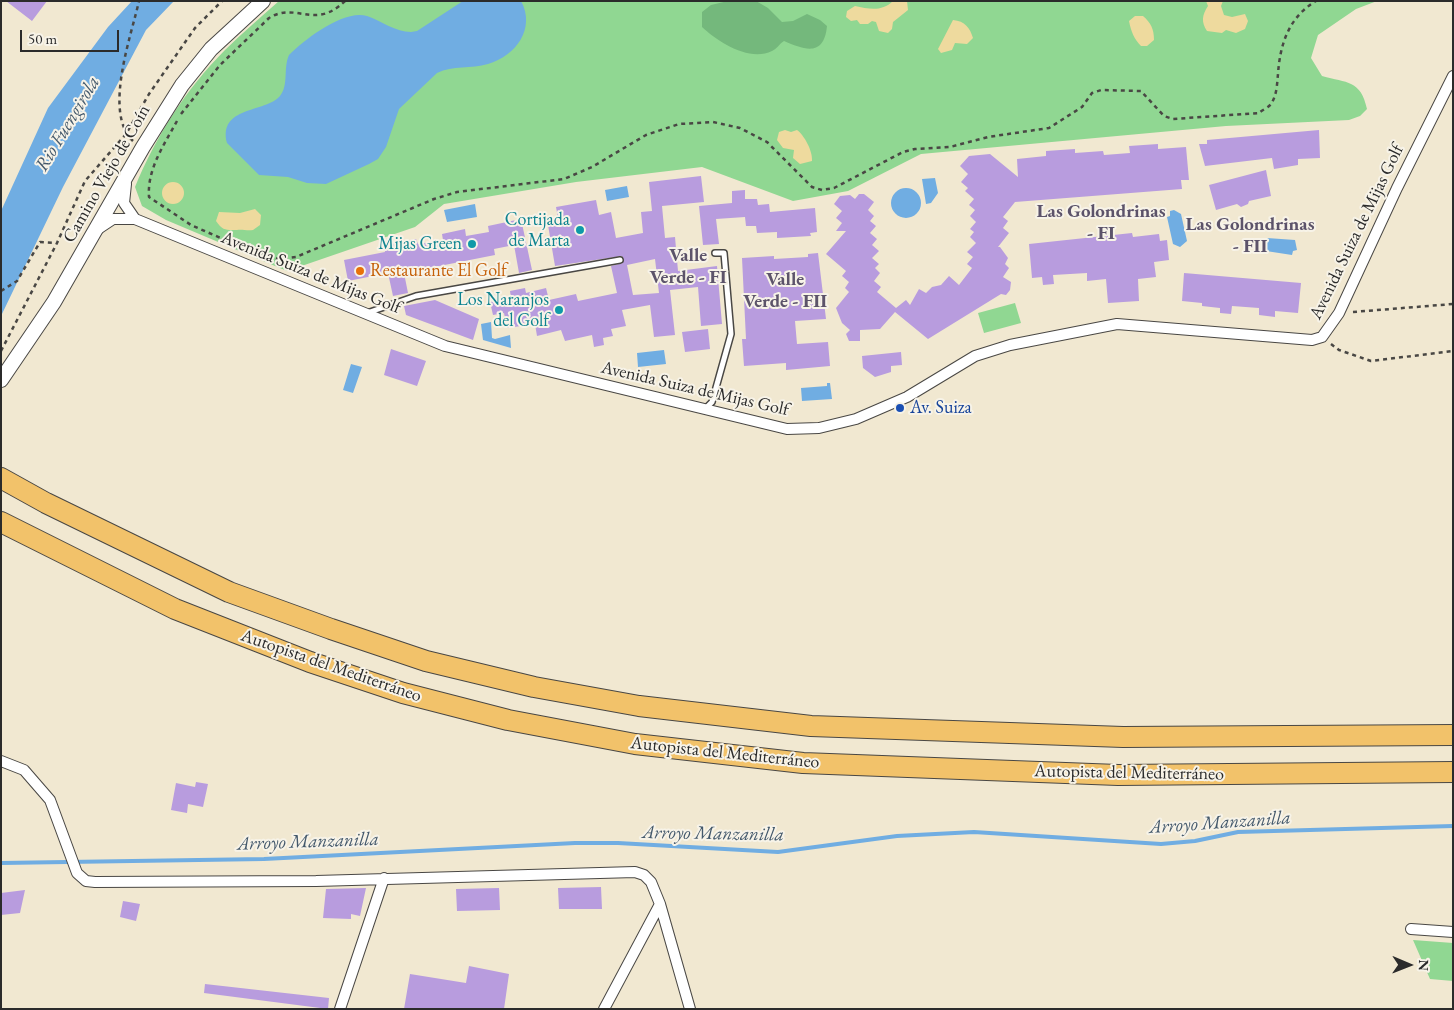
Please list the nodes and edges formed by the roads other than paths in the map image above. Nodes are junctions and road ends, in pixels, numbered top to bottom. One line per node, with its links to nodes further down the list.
1 (262, 1): 3 (street, Camino Viejo de Coín)
2 (1453, 76): 10 (street, Avenida Suiza de Mijas Golf)
3 (128, 173): 4 (street); 5 (street, Camino Viejo de Coín)
4 (136, 219): 5 (street, Avenida Suiza de Mijas Golf); 8 (street, Avenida Suiza de Mijas Golf)
5 (94, 232): 9 (street, Camino Viejo de Coín)
6 (714, 253): 10 (lane)
7 (620, 260): 8 (lane)
8 (366, 313): 10 (street, Avenida Suiza de Mijas Golf)
9 (1, 380)
10 (705, 410)
11 (1, 478): 13 (highway, Autopista del Mediterráneo)
12 (1, 522): 15 (highway, Autopista del Mediterráneo)
13 (1453, 735)
14 (1, 761): 16 (street)
15 (1453, 772)
16 (384, 878): 17 (street); 20 (street)
17 (660, 904): 21 (street); 22 (street)
18 (1410, 929): 19 (street)
19 (1453, 932)
20 (340, 1009)
21 (604, 1009)
22 (690, 1009)

